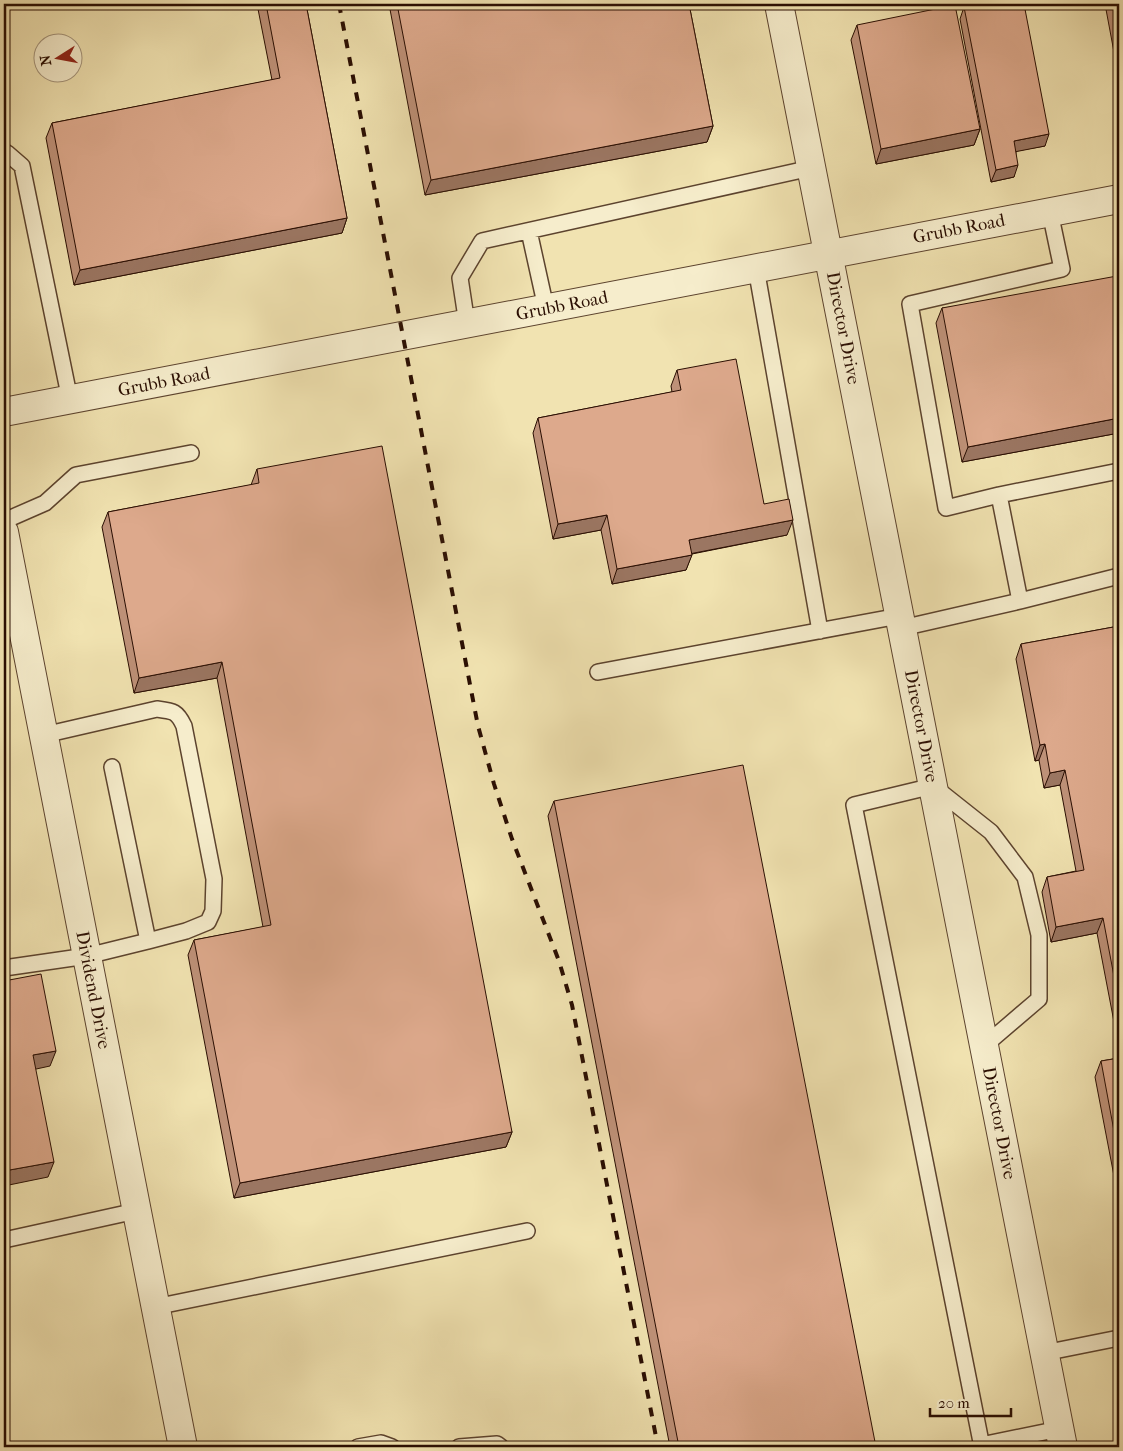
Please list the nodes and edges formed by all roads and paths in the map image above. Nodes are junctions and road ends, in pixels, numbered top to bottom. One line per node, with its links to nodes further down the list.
1 (779, 4): 3 (street, Director Drive)
2 (4, 154): 11 (lane)
3 (811, 168): 6 (lane); 7 (street, Director Drive)
4 (1119, 199): 5 (street, Grubb Road)
5 (1050, 212): 7 (street, Grubb Road); 15 (lane)
6 (529, 231): 9 (lane); 10 (lane)
7 (829, 254): 8 (street, Grubb Road); 20 (street, Director Drive)
8 (756, 268): 9 (street, Grubb Road); 21 (lane)
9 (546, 308): 10 (street, Grubb Road)
10 (467, 324): 11 (street, Grubb Road)
11 (70, 400): 12 (street, Grubb Road)
12 (4, 412)
13 (191, 453): 16 (lane)
14 (1119, 471): 15 (lane)
15 (999, 495): 19 (lane)
16 (4, 521)
17 (4, 532): 23 (street, Dividend Drive)
18 (1119, 576): 19 (lane)
19 (1020, 601): 20 (lane)
20 (901, 622): 21 (lane); 25 (street, Director Drive)
21 (820, 631): 22 (lane)
22 (598, 672)
23 (44, 735): 26 (lane); 27 (street, Dividend Drive)
24 (112, 768): 26 (lane)
25 (933, 786): 29 (street, Director Drive); 29 (lane); 37 (lane)
26 (148, 942): 27 (lane)
27 (86, 956): 28 (lane); 30 (street, Dividend Drive)
28 (4, 968)
29 (984, 1046): 35 (street, Director Drive)
30 (136, 1211): 32 (lane); 33 (street, Dividend Drive)
31 (528, 1231): 33 (lane)
32 (4, 1240)
33 (155, 1306): 38 (street, Dividend Drive)
34 (1119, 1338): 35 (lane)
35 (1044, 1353): 36 (street, Director Drive)
36 (1061, 1438): 37 (lane)
37 (981, 1446)
38 (182, 1447)
39 (358, 1447): 40 (lane)
40 (392, 1447)
41 (459, 1447): 42 (lane)
42 (500, 1447)

